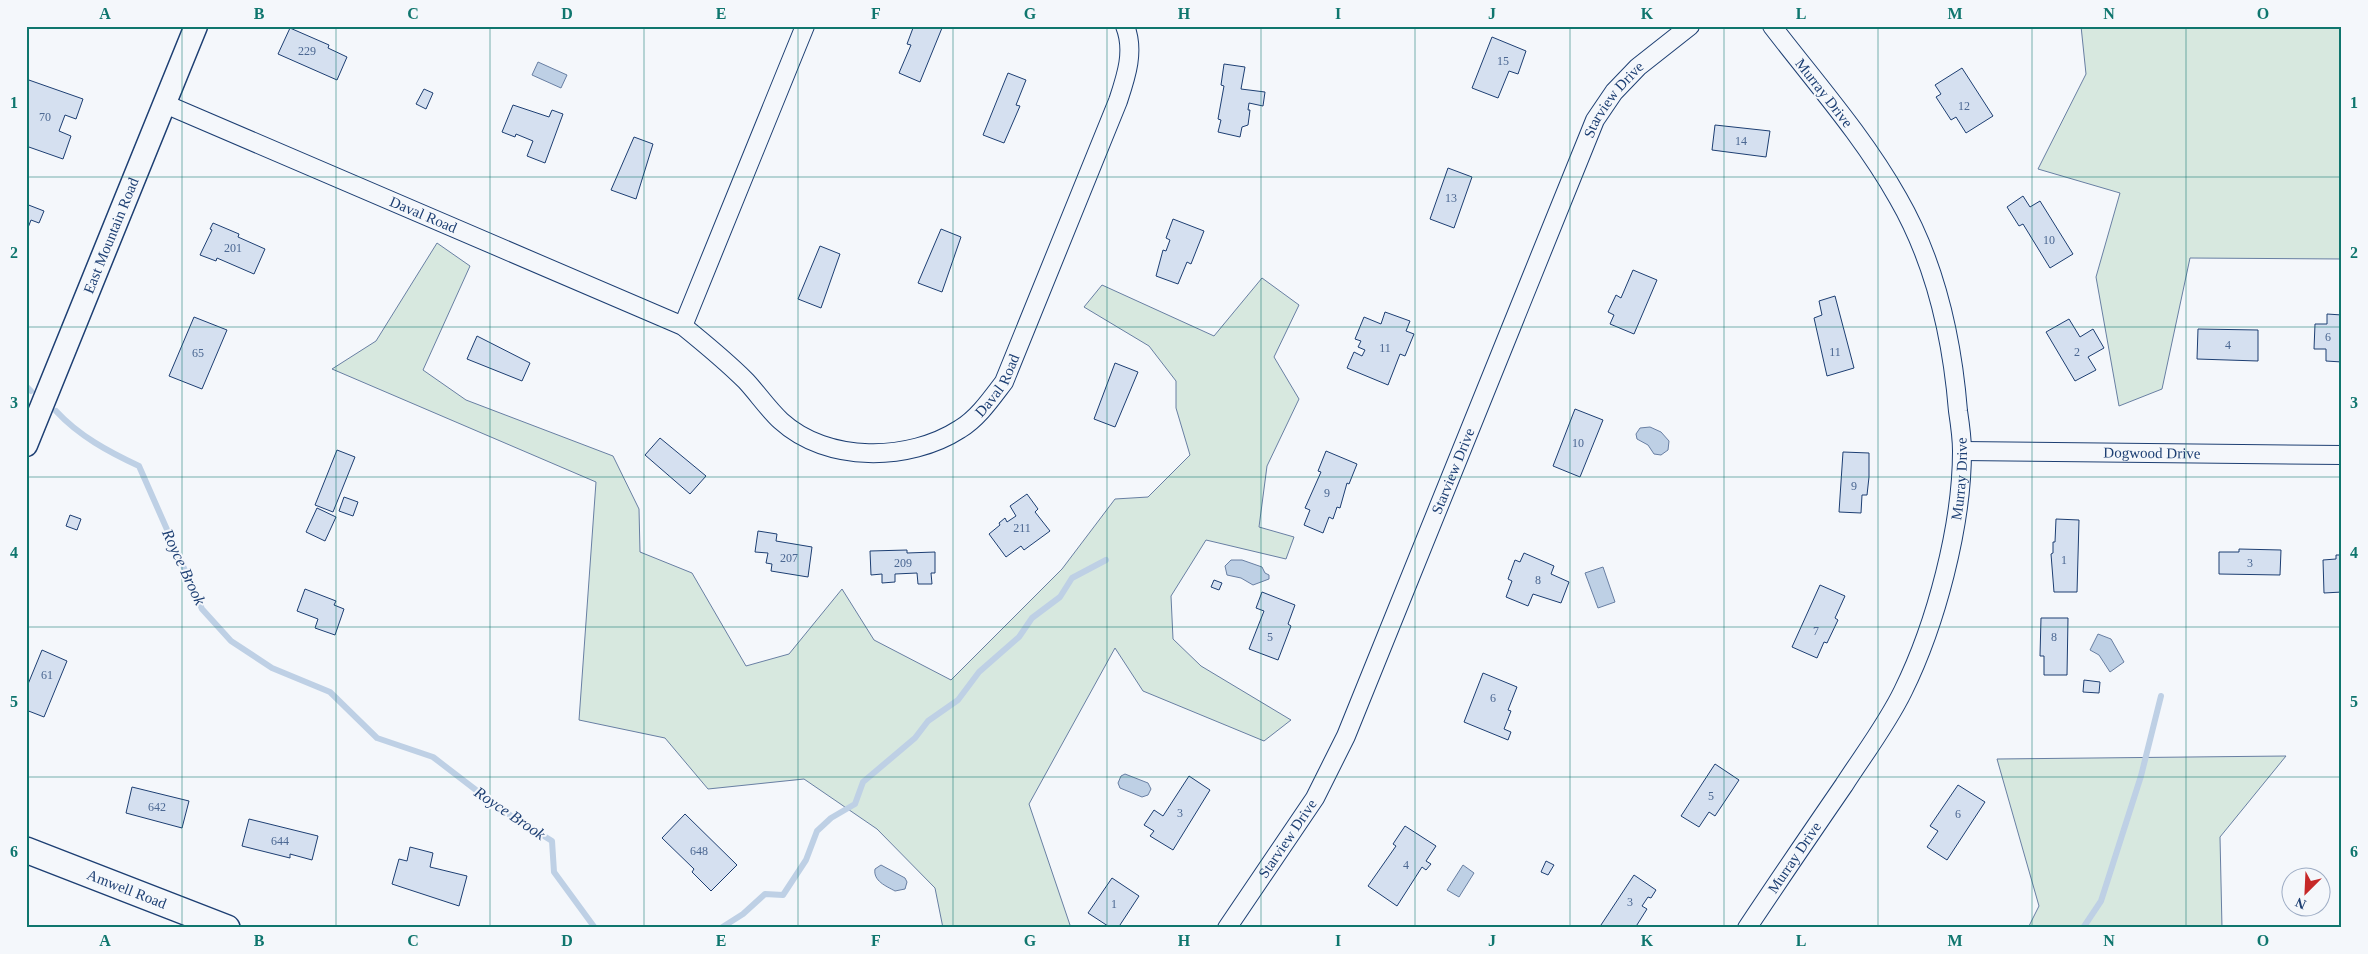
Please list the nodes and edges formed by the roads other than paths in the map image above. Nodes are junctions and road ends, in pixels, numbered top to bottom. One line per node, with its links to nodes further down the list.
1 (196, 26): 6 (street, East Mountain Road)
2 (806, 26): 7 (street)
3 (1125, 26): 7 (street, Daval Road)
4 (1690, 26): 13 (street, Starview Drive)
5 (1772, 26): 9 (street, Murray Drive)
6 (165, 104): 7 (street, Daval Road); 8 (street, East Mountain Road)
7 (683, 326)
8 (26, 445)
9 (1962, 451): 10 (street, Dogwood Drive); 14 (street, Murray Drive)
10 (2342, 455)
11 (26, 850): 12 (main road, Amwell Road)
12 (227, 928)
13 (1227, 928)
14 (1747, 928)

